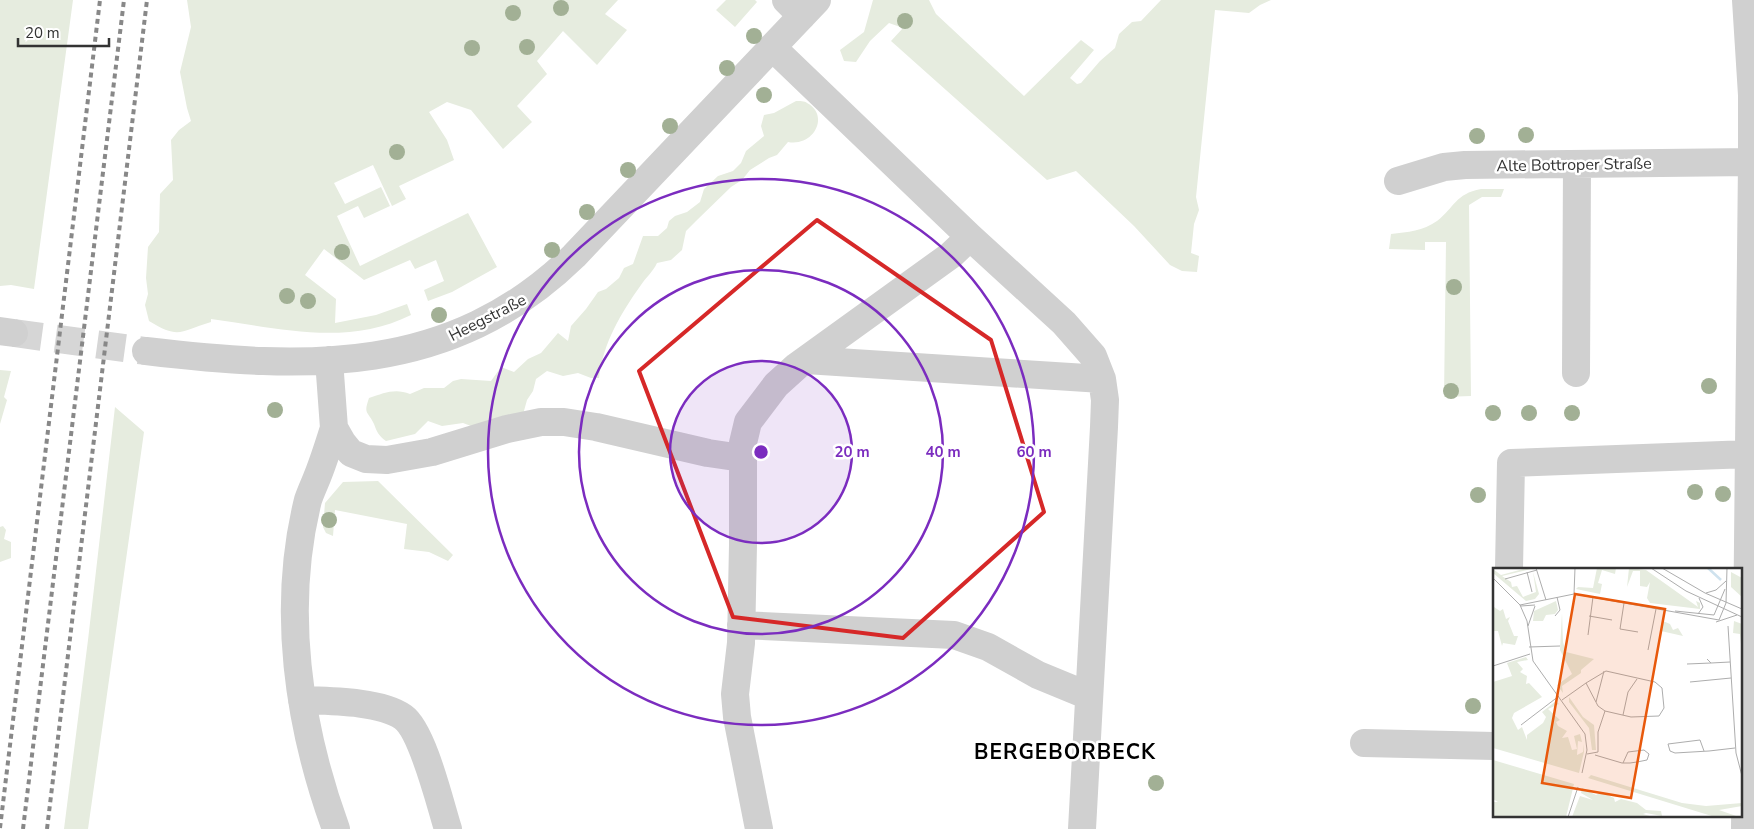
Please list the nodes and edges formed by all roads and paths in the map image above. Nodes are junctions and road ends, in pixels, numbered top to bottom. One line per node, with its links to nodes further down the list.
1 (1746, 0): 4 (street)
2 (802, 5): 3 (street, Heegstraße)
3 (772, 47): 7 (street); 9 (street, Heegstraße)
4 (1752, 162): 5 (street, Alte Bottroper Straße); 14 (street)
5 (1577, 164): 6 (street, Alte Bottroper Straße); 11 (street)
6 (1398, 181)
7 (970, 237): 10 (street); 12 (street)
8 (146, 350): 9 (street, Heegstraße)
9 (329, 360): 13 (street)
10 (806, 360): 12 (street); 15 (street)
11 (1576, 373)
12 (1102, 379): 18 (street)
13 (334, 428): 15 (street); 19 (street)
14 (1749, 454): 16 (street); 22 (street)
15 (742, 458): 17 (street)
16 (1509, 568)
17 (741, 625): 18 (street); 25 (street)
18 (1090, 696): 26 (street)
19 (302, 700): 23 (street); 24 (street)
20 (1364, 743): 21 (street)
21 (1493, 746)
22 (1743, 753): 27 (street)
23 (336, 829)
24 (448, 829)
25 (759, 829)
26 (1082, 829)
27 (1745, 829)

